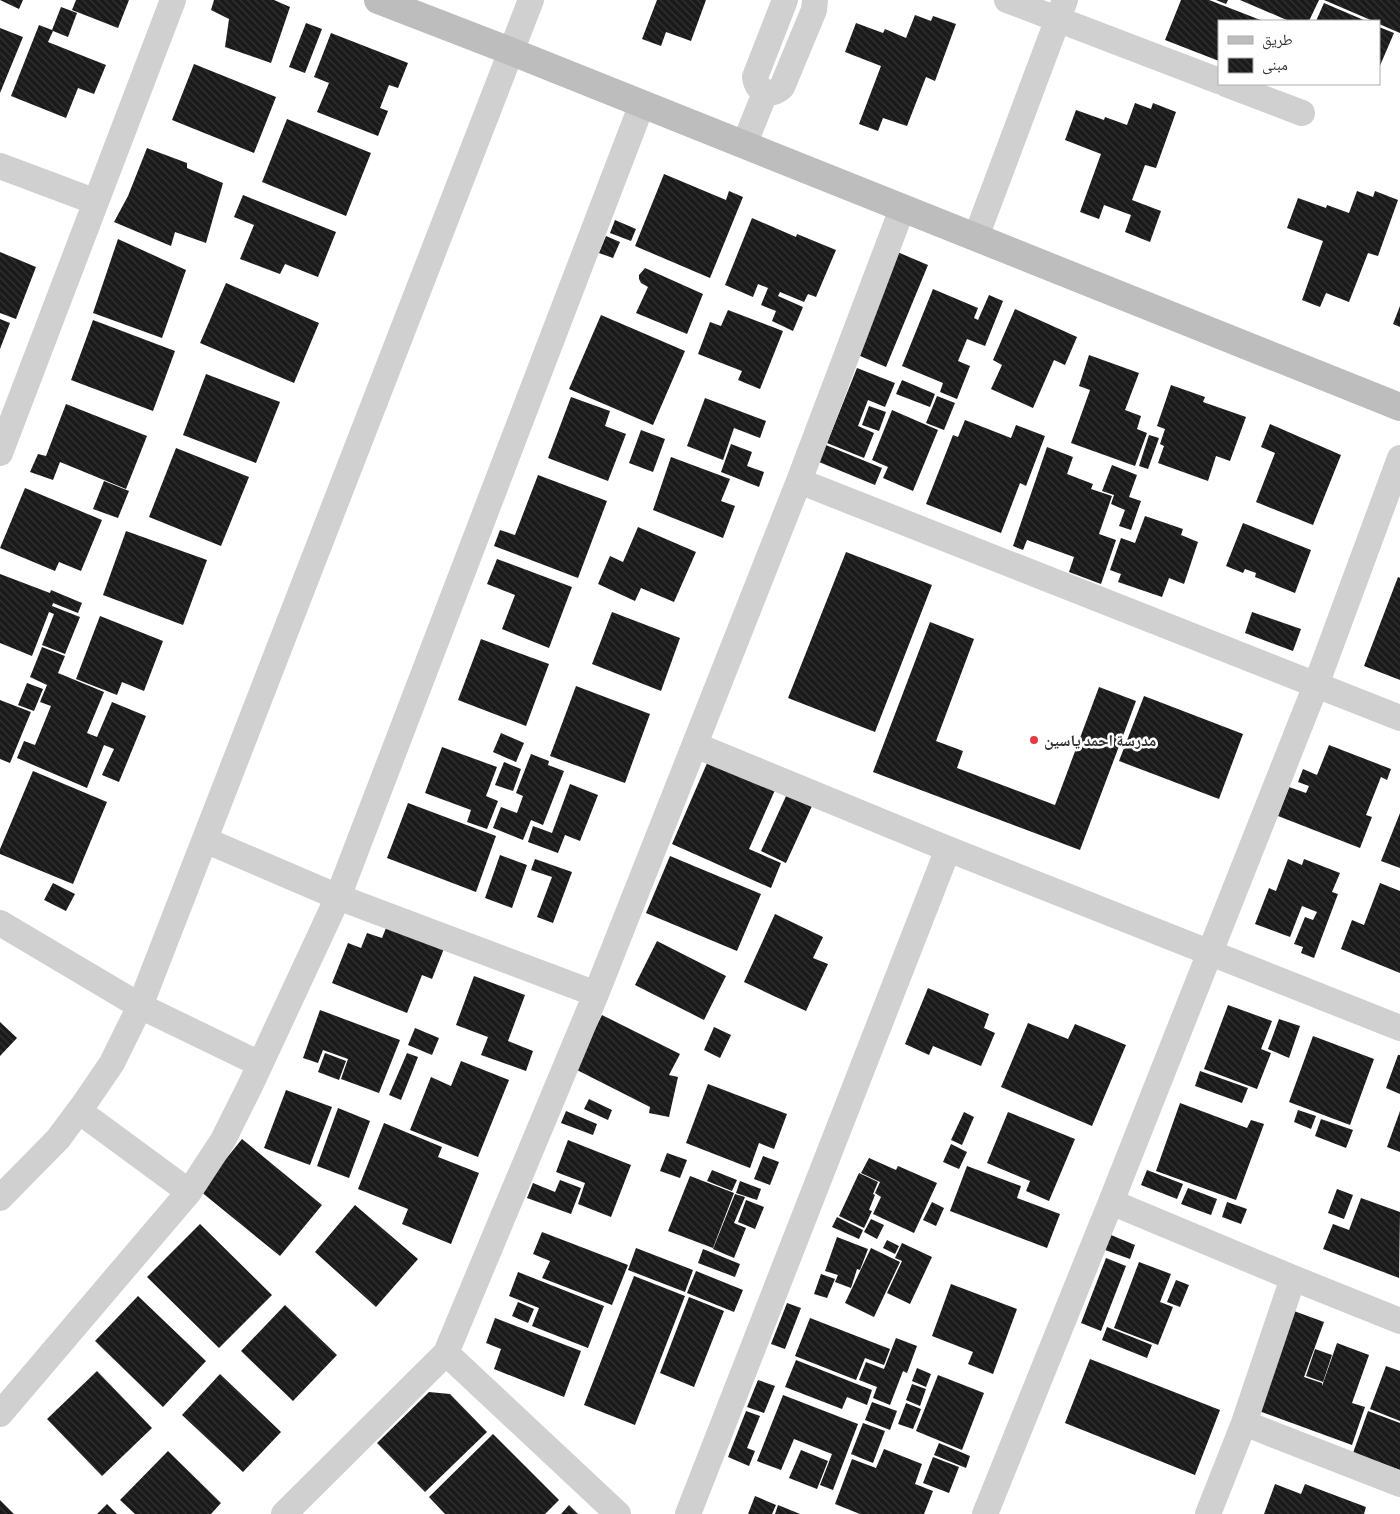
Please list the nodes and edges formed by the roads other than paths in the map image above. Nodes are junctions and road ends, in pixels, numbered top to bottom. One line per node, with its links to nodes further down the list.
1 (173, 0): 16 (street)
2 (378, 0): 8 (street)
3 (532, 0): 8 (street)
4 (785, 0): 11 (street)
5 (815, 0): 11 (street)
6 (1008, 0): 7 (street)
7 (1061, 10): 9 (street); 18 (street)
8 (510, 51): 12 (street); 26 (street)
9 (1218, 81)
10 (1229, 85): 13 (street)
11 (765, 93): 14 (street)
12 (642, 104): 14 (street); 28 (street)
13 (1302, 113)
14 (744, 145): 17 (street)
15 (0, 166): 16 (street)
16 (96, 202): 20 (street)
17 (902, 209): 18 (street); 22 (street)
18 (976, 237): 19 (street)
19 (1400, 407)
20 (0, 453)
21 (1400, 458): 23 (street)
22 (799, 481): 23 (street); 25 (street)
23 (1316, 685): 24 (street); 30 (street)
24 (1400, 718)
25 (695, 745): 27 (street); 31 (street)
26 (205, 840): 28 (street); 32 (street)
27 (948, 849): 30 (street); 47 (street)
28 (338, 897): 31 (street); 34 (street)
29 (0, 923): 32 (street)
30 (1210, 953): 33 (street); 38 (street)
31 (596, 994): 41 (street)
32 (140, 1006): 34 (street); 35 (street)
33 (1400, 1028)
34 (260, 1064): 36 (street)
35 (79, 1111): 36 (street); 37 (street)
36 (189, 1192): 42 (street)
37 (0, 1198)
38 (1111, 1202): 39 (street); 48 (street)
39 (1292, 1278): 40 (street); 43 (street)
40 (1400, 1321)
41 (446, 1353): 45 (street); 46 (street)
42 (0, 1414)
43 (1244, 1423): 44 (street); 49 (street)
44 (1400, 1484)
45 (284, 1514)
46 (618, 1514)
47 (688, 1514)
48 (985, 1514)
49 (1208, 1514)

